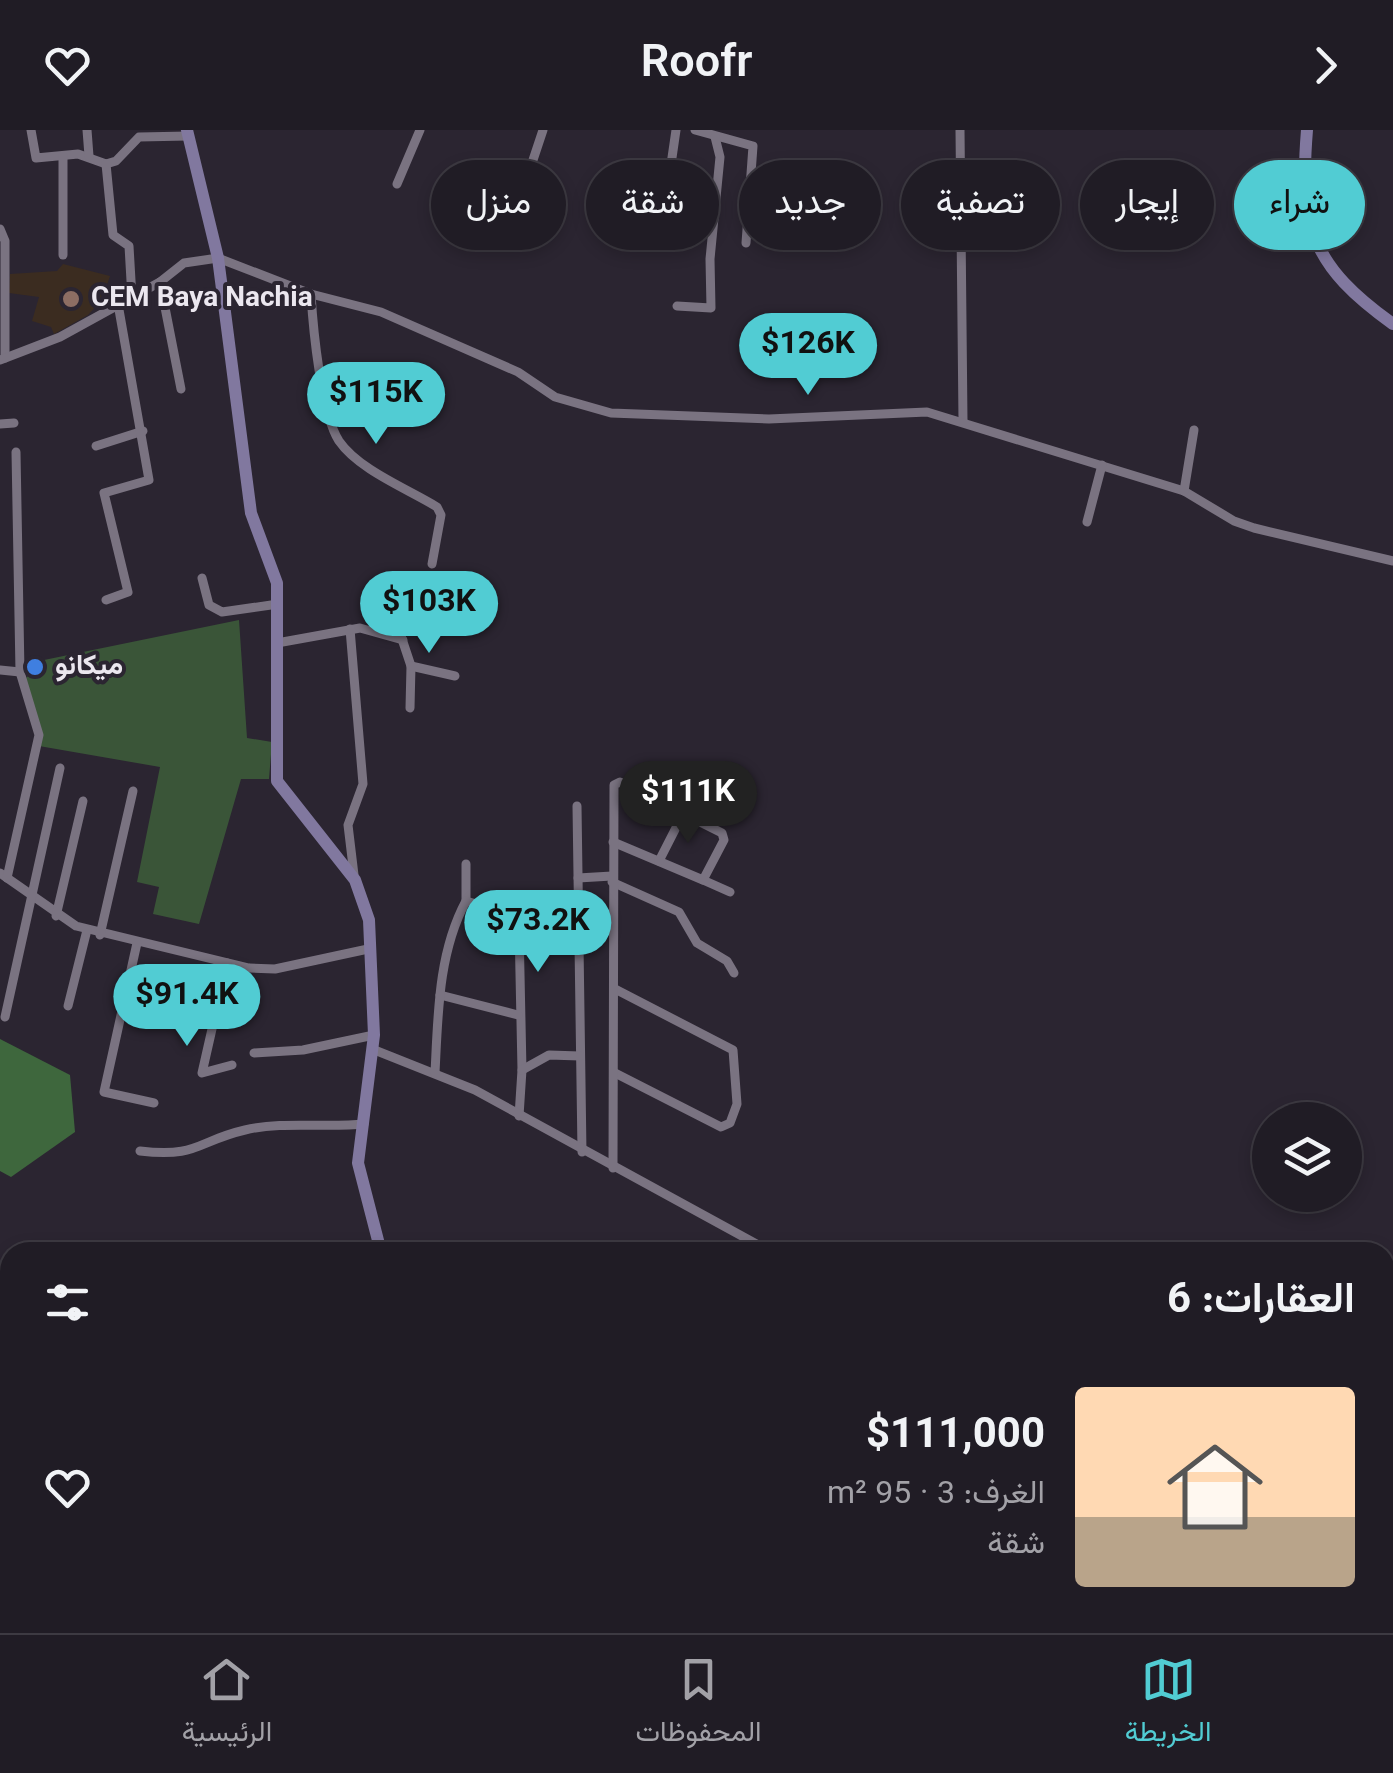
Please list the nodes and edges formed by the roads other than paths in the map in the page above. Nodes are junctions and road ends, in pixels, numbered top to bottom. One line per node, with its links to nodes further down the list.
1 (31, 130): 11 (street)
2 (87, 130): 12 (street)
3 (420, 130): 17 (street)
4 (543, 130): 13 (street)
5 (676, 130): 14 (street)
6 (695, 130): 10 (street)
7 (960, 130): 29 (street)
8 (1308, 130): 26 (street)
9 (188, 133): 16 (street); 20 (street)
10 (716, 136): 15 (street); 25 (street)
11 (63, 156): 12 (street); 19 (street)
12 (88, 156): 16 (street)
13 (533, 160)
14 (672, 160)
15 (752, 160)
16 (106, 164): 23 (street)
17 (398, 184)
18 (0, 230): 27 (street)
19 (63, 255)
20 (218, 258): 21 (street); 22 (street); 43 (street)
21 (160, 282): 23 (street); 28 (street)
22 (311, 294): 29 (street); 40 (street)
23 (132, 298): 24 (street)
24 (118, 304): 27 (street); 33 (street)
25 (677, 306)
26 (1393, 324)
27 (3, 359)
28 (181, 389)
29 (963, 421): 36 (street)
30 (14, 423): 31 (street)
31 (0, 424)
32 (1194, 430): 37 (street)
33 (143, 431): 34 (street); 42 (street)
34 (96, 446)
35 (16, 452): 50 (street)
36 (1102, 465): 37 (street); 38 (street)
37 (1184, 491): 39 (street)
38 (1088, 522)
39 (1393, 561)
40 (432, 564)
41 (202, 578): 43 (street)
42 (106, 600)
43 (278, 604): 47 (street)
44 (393, 612): 46 (street)
45 (350, 629): 46 (street); 47 (street); 62 (street)
46 (403, 640): 48 (street)
47 (277, 643): 62 (street)
48 (411, 666): 51 (street); 52 (street)
49 (0, 670): 50 (street)
50 (20, 672): 61 (street)
51 (454, 676)
52 (410, 708)
53 (60, 768): 67 (street)
54 (132, 791): 71 (street)
55 (83, 801): 69 (street)
56 (577, 806): 63 (street)
57 (683, 814): 58 (street); 59 (street); 65 (street)
58 (613, 842): 59 (street); 64 (street)
59 (659, 861): 65 (street)
60 (466, 864): 68 (street)
61 (4, 875): 67 (street)
62 (354, 878): 73 (street)
63 (578, 878): 64 (street); 83 (street)
64 (612, 879): 75 (street); 76 (street)
65 (703, 880): 66 (street)
66 (730, 892)
67 (31, 896): 69 (street); 80 (street)
68 (466, 902): 77 (street); 79 (street)
69 (56, 916): 70 (street)
70 (86, 930): 71 (street); 78 (street)
71 (100, 935): 72 (street)
72 (138, 943): 74 (street); 88 (street)
73 (368, 949): 74 (street); 81 (street)
74 (227, 963): 84 (street)
75 (734, 973)
76 (615, 989): 87 (street); 87 (street)
77 (440, 995): 79 (street); 86 (street)
78 (68, 1006)
79 (518, 1014): 85 (street)
80 (5, 1017)
81 (374, 1042): 82 (street); 86 (street); 90 (street)
82 (254, 1054)
83 (580, 1056): 85 (street); 92 (street)
84 (232, 1065)
85 (522, 1070): 89 (street)
86 (435, 1072): 89 (street)
87 (616, 1073): 93 (street)
88 (154, 1104)
89 (518, 1116): 92 (street)
90 (364, 1124): 91 (street); 94 (street)
91 (140, 1151)
92 (582, 1152): 93 (street)
93 (612, 1168): 95 (street)
94 (378, 1242)
95 (752, 1242)

